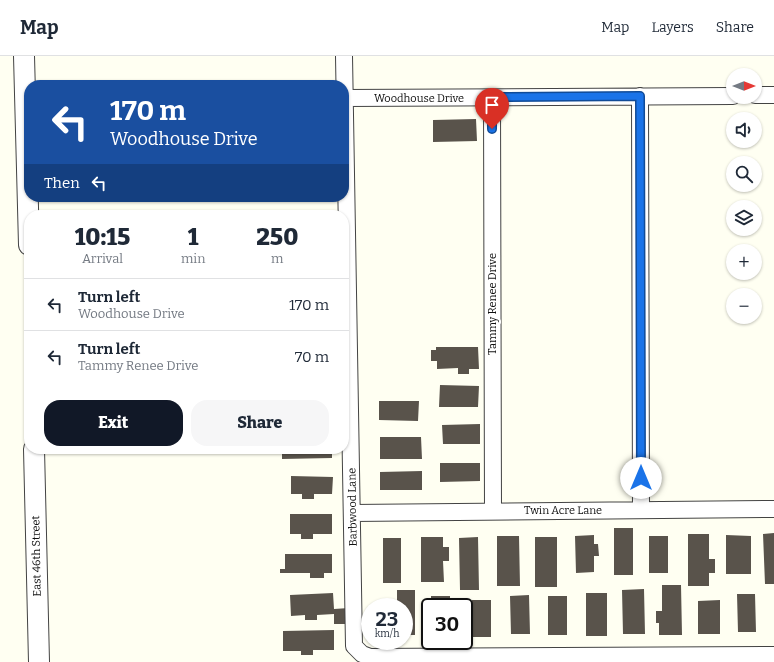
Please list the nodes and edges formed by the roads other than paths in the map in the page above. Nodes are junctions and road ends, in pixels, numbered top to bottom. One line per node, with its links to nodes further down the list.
1 (24, 56): 3 (street)
2 (344, 56): 4 (street, Barbwood Lane)
3 (25, 80)
4 (344, 80)
5 (762, 95): 6 (street)
6 (774, 95)
7 (640, 96): 8 (street, Woodhouse Drive); 9 (street, Woodhouse Drive); 14 (street)
8 (726, 96)
9 (492, 97): 10 (street, Woodhouse Drive); 15 (street, Tammy Renee Drive)
10 (349, 98)
11 (349, 357): 16 (street, Barbwood Lane)
12 (34, 454): 18 (street, East 46th Street)
13 (774, 509): 14 (street, Twin Acre Lane)
14 (641, 510): 15 (street, Twin Acre Lane)
15 (493, 511): 16 (street, Twin Acre Lane)
16 (352, 513): 17 (street, Barbwood Lane)
17 (774, 655)
18 (39, 662)

